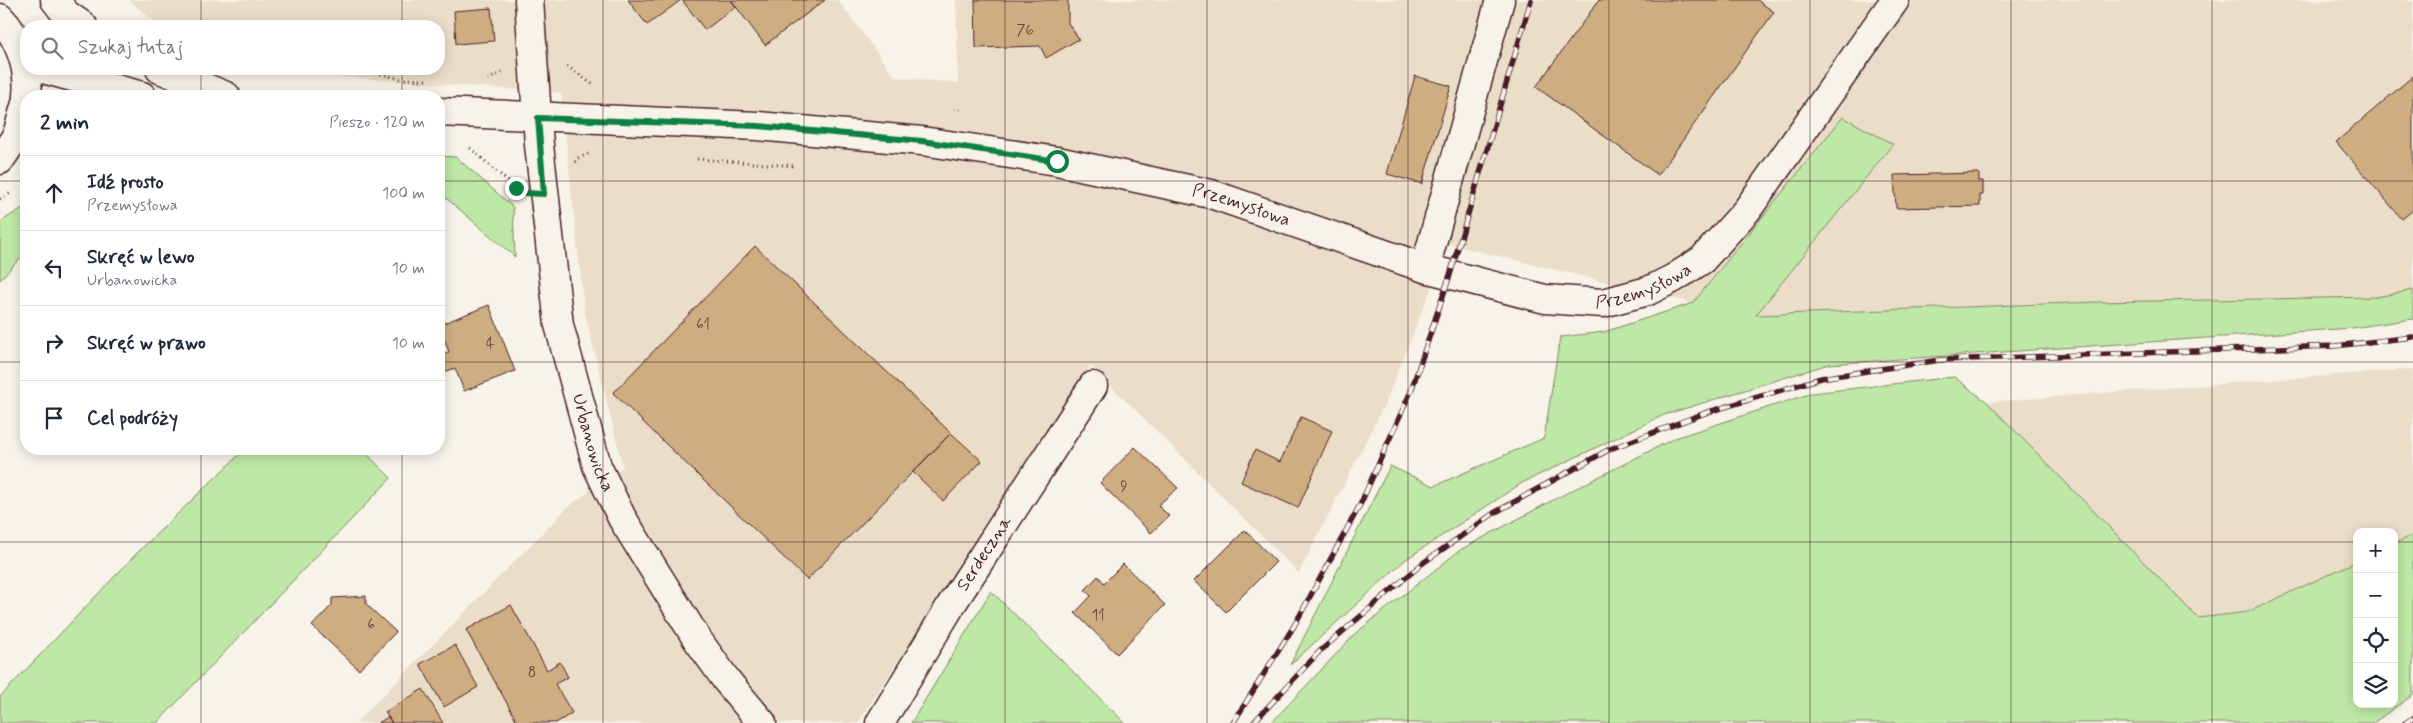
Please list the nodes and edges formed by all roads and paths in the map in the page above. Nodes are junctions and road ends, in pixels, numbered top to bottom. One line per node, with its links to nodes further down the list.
1 (54, 0): 6 (street)
2 (529, 0): 23 (street, Urbanowicka)
3 (1500, 0): 31 (street)
4 (1895, 0): 31 (street, Przemysłowa)
5 (0, 18): 7 (street)
6 (74, 20)
7 (20, 48)
8 (563, 60): 16 (path)
9 (503, 70): 15 (path)
10 (30, 75): 17 (street)
11 (64, 75): 18 (street)
12 (175, 75): 19 (street)
13 (385, 75): 14 (path)
14 (436, 81)
15 (483, 82)
16 (596, 85)
17 (28, 90)
18 (120, 90)
19 (211, 90)
20 (944, 110): 21 (path)
21 (964, 111)
22 (449, 113): 23 (street, Przemysłowa); 30 (path)
23 (538, 118): 30 (street, Urbanowicka); 31 (street, Przemysłowa)
24 (20, 136): 27 (street)
25 (596, 153): 28 (path)
26 (689, 158): 29 (path)
27 (0, 160)
28 (573, 166)
29 (796, 166)
30 (544, 194): 33 (street, Urbanowicka)
31 (1426, 268)
32 (1093, 386): 34 (street, Serdeczna)
33 (762, 723)
34 (880, 723)

